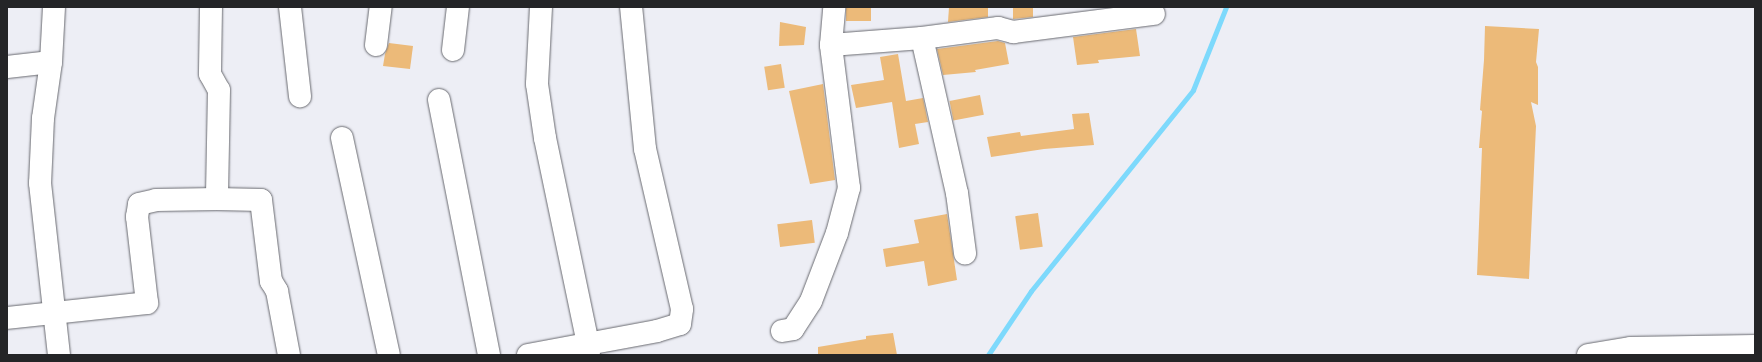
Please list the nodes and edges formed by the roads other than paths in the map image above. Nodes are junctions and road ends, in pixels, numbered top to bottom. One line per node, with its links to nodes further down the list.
1 (54, 7): 14 (street)
2 (212, 7): 19 (street)
3 (290, 7): 16 (street)
4 (381, 7): 11 (street)
5 (458, 7): 13 (street)
6 (542, 7): 25 (street)
7 (631, 7): 25 (street)
8 (834, 7): 12 (street)
9 (1154, 14): 10 (street)
10 (922, 38): 12 (street); 20 (street)
11 (376, 45)
12 (831, 45): 23 (street)
13 (453, 50)
14 (51, 62): 15 (street); 21 (street)
15 (7, 67)
16 (300, 96)
17 (439, 100): 30 (street)
18 (342, 138): 29 (street)
19 (217, 199): 21 (street); 28 (street)
20 (965, 253)
21 (54, 312): 22 (street); 27 (street)
22 (7, 318)
23 (782, 331)
24 (1755, 346): 26 (street)
25 (588, 350): 31 (street)
26 (1696, 351): 32 (street)
27 (59, 355)
28 (289, 355)
29 (389, 355)
30 (489, 355)
31 (528, 355)
32 (1588, 355)

